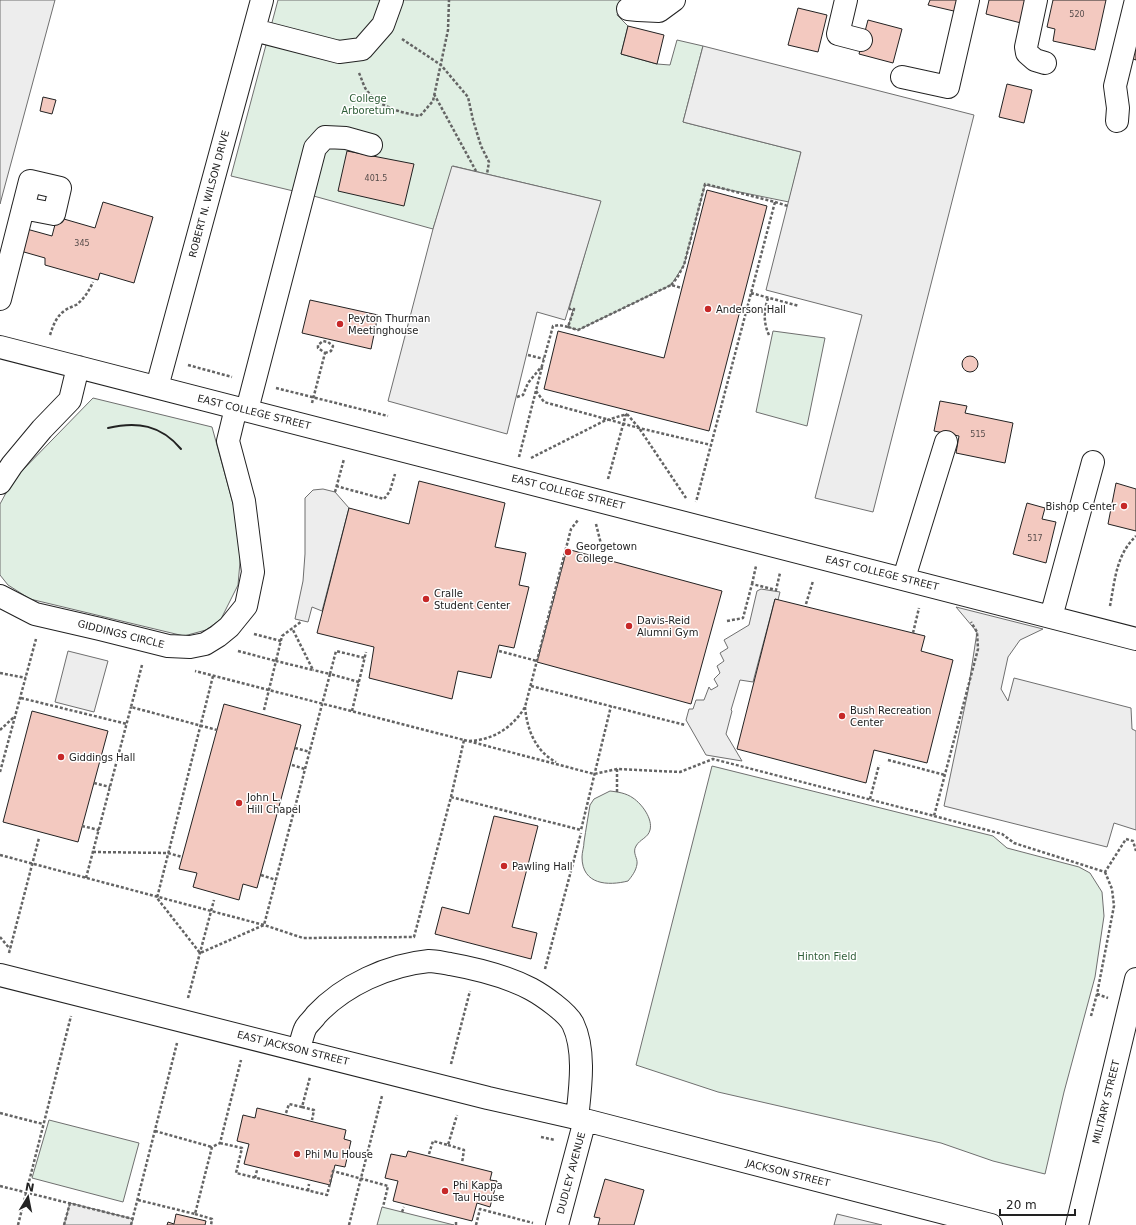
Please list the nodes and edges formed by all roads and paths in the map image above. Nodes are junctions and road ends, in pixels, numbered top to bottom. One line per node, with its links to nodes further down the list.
1 (262, 0): 10 (street, ROBERT N. WILSON DRIVE)
2 (392, 0): 10 (street)
3 (449, 0): 14 (path)
4 (674, 0): 9 (street)
5 (846, 0): 12 (street)
6 (968, 0): 16 (street)
7 (1036, 0): 13 (street)
8 (1136, 0): 18 (street)
9 (628, 9)
10 (254, 30): 44 (street, ROBERT N. WILSON DRIVE)
11 (397, 36): 14 (path)
12 (861, 40)
13 (1045, 63)
14 (441, 65): 17 (path); 21 (path)
15 (357, 68): 17 (path)
16 (902, 77)
17 (434, 94): 20 (path)
18 (1117, 121)
19 (371, 145): 43 (street, GIDDINGS CIRCLE)
20 (476, 171)
21 (487, 174)
22 (775, 202): 23 (path); 26 (path); 28 (path)
23 (788, 206)
24 (23, 208): 30 (street)
25 (93, 282): 35 (path)
26 (670, 285): 27 (path); 33 (path)
27 (682, 288)
28 (751, 294): 29 (path); 55 (path)
29 (768, 298): 31 (path); 34 (path)
30 (0, 299)
31 (799, 306)
32 (569, 309): 33 (path)
33 (568, 327): 40 (path)
34 (769, 335)
35 (49, 336)
36 (0, 347): 42 (street, EAST COLLEGE STREET)
37 (325, 353): 37 (path); 46 (path)
38 (528, 355): 40 (path)
39 (190, 358): 43 (path)
40 (544, 359): 41 (path)
41 (542, 366): 45 (path); 47 (path)
42 (78, 367): 44 (street, EAST COLLEGE STREET); 62 (street)
43 (254, 383): 46 (path); 48 (street, GIDDINGS CIRCLE)
44 (157, 387): 48 (street, EAST COLLEGE STREET)
45 (536, 391): 51 (path); 58 (path)
46 (314, 397): 50 (path)
47 (517, 397)
48 (241, 409): 57 (street, EAST COLLEGE STREET); 76 (street, GIDDINGS CIRCLE)
49 (626, 414): 51 (path); 52 (path); 53 (path)
50 (388, 416)
51 (609, 420): 52 (path); 60 (path)
52 (624, 424): 53 (path); 61 (path)
53 (639, 428): 55 (path); 65 (path)
54 (946, 442): 74 (street)
55 (711, 445): 66 (path)
56 (344, 456): 63 (path)
57 (424, 456): 60 (street, EAST COLLEGE STREET); 63 (path)
58 (519, 458)
59 (1092, 462): 80 (street)
60 (498, 475): 74 (street, EAST COLLEGE STREET)
61 (607, 481)
62 (0, 483)
63 (336, 486): 64 (path)
64 (335, 492)
65 (688, 501)
66 (696, 502)
67 (581, 516): 96 (path)
68 (594, 520): 70 (path)
69 (1136, 536): 79 (path)
70 (602, 548)
71 (757, 562): 75 (path)
72 (781, 568): 75 (path)
73 (814, 577): 77 (path)
74 (904, 578): 80 (street, EAST COLLEGE STREET)
75 (752, 584): 83 (path)
76 (0, 596)
77 (806, 604)
78 (920, 604): 86 (path)
79 (1110, 606)
80 (1051, 617): 88 (street, EAST COLLEGE STREET)
81 (966, 618): 131 (path)
82 (302, 620): 84 (path)
83 (727, 621)
84 (292, 628): 89 (path); 98 (path)
85 (38, 633): 102 (path)
86 (913, 633)
87 (251, 634): 89 (path)
88 (1136, 639)
89 (281, 641): 95 (path)
90 (231, 649): 95 (path)
91 (366, 652): 94 (path)
92 (499, 652): 96 (path)
93 (143, 658): 110 (path)
94 (364, 658): 100 (path); 103 (path)
95 (276, 660): 98 (path); 105 (path)
96 (538, 661): 104 (path)
97 (196, 668): 101 (path)
98 (313, 670): 100 (path)
99 (0, 672): 102 (path)
100 (330, 674): 103 (path); 107 (path)
101 (213, 676): 105 (path); 115 (path)
102 (26, 678): 106 (path)
103 (359, 682): 112 (path)
104 (531, 686): 108 (path); 109 (path)
105 (269, 690): 107 (path); 111 (path)
106 (21, 698): 113 (path); 114 (path)
107 (322, 703): 112 (path); 122 (path)
108 (610, 706): 116 (path); 130 (path)
109 (525, 707): 120 (path); 124 (path)
110 (131, 708): 114 (path); 115 (path)
111 (264, 710)
112 (352, 711): 119 (path)
113 (15, 716): 117 (path); 129 (path)
114 (127, 724): 133 (path)
115 (200, 725): 118 (path); 144 (path)
116 (685, 725)
117 (0, 730)
118 (217, 730)
119 (464, 740): 120 (path); 135 (path)
120 (470, 741): 124 (path)
121 (295, 748): 122 (path)
122 (310, 752): 127 (path)
123 (888, 760): 131 (path)
124 (560, 764): 130 (path)
125 (292, 765): 127 (path)
126 (879, 765): 136 (path)
127 (305, 769): 151 (path)
128 (617, 769): 130 (path); 134 (path); 136 (path)
129 (0, 772)
130 (594, 774): 135 (path)
131 (945, 775): 137 (path)
132 (94, 783): 133 (path)
133 (110, 788): 139 (path)
134 (617, 792)
135 (451, 797): 155 (path)
136 (870, 799): 137 (path)
137 (934, 816): 148 (path)
138 (82, 826): 139 (path)
139 (99, 830): 143 (path)
140 (581, 833): 161 (path)
141 (39, 838): 147 (path)
142 (1136, 851): 148 (path)
143 (93, 852): 144 (path); 150 (path)
144 (168, 853): 146 (path); 152 (path)
145 (0, 855): 147 (path)
146 (182, 857)
147 (32, 865): 150 (path); 157 (path)
148 (1105, 872): 165 (path)
149 (260, 875): 151 (path)
150 (86, 878): 152 (path)
151 (276, 880): 155 (path)
152 (157, 898): 154 (path); 158 (path)
153 (214, 900): 154 (path)
154 (210, 912): 155 (path); 158 (path)
155 (264, 925): 158 (path)
156 (0, 937): 157 (path)
157 (10, 949): 159 (path)
158 (200, 953): 163 (path)
159 (4, 966): 167 (street, EAST JACKSON STREET)
160 (476, 969): 167 (street, DUDLEY AVENUE); 169 (path); 177 (street, DUDLEY AVENUE)
161 (544, 973)
162 (1136, 980): 209 (street, MILITARY STREET)
163 (187, 1003)
164 (71, 1016): 178 (path)
165 (1092, 1016)
166 (177, 1043): 179 (path)
167 (299, 1050): 177 (street, EAST JACKSON STREET)
168 (241, 1059): 180 (path)
169 (450, 1069)
170 (310, 1077): 172 (path)
171 (382, 1096): 187 (path)
172 (302, 1107): 174 (path); 176 (path)
173 (0, 1113): 178 (path)
174 (286, 1113)
175 (457, 1115): 181 (path)
176 (312, 1120)
177 (581, 1120): 207 (street, DUDLEY AVENUE); 208 (street, JACKSON STREET)
178 (43, 1124): 191 (path)
179 (155, 1131): 182 (path); 192 (path)
180 (220, 1143): 182 (path); 186 (path)
181 (448, 1145): 183 (path); 184 (path)
182 (212, 1147): 197 (path)
183 (429, 1154)
184 (462, 1163)
185 (257, 1170): 186 (path)
186 (255, 1178): 190 (path)
187 (361, 1178): 190 (path); 194 (path); 204 (path)
188 (309, 1184): 190 (path)
189 (0, 1186): 191 (path)
190 (308, 1191)
191 (26, 1192): 193 (path); 200 (path)
192 (138, 1200): 197 (path); 198 (path)
193 (70, 1203): 198 (path); 201 (path)
194 (383, 1207)
195 (404, 1207): 196 (path)
196 (402, 1212)
197 (194, 1214): 203 (path)
198 (132, 1219): 202 (path)
199 (456, 1221): 205 (path)
200 (18, 1225)
201 (64, 1225)
202 (131, 1225)
203 (211, 1225)
204 (349, 1225)
205 (456, 1225)
206 (476, 1225): 207 (path)
207 (549, 1225)
208 (991, 1225)
209 (1077, 1225)

